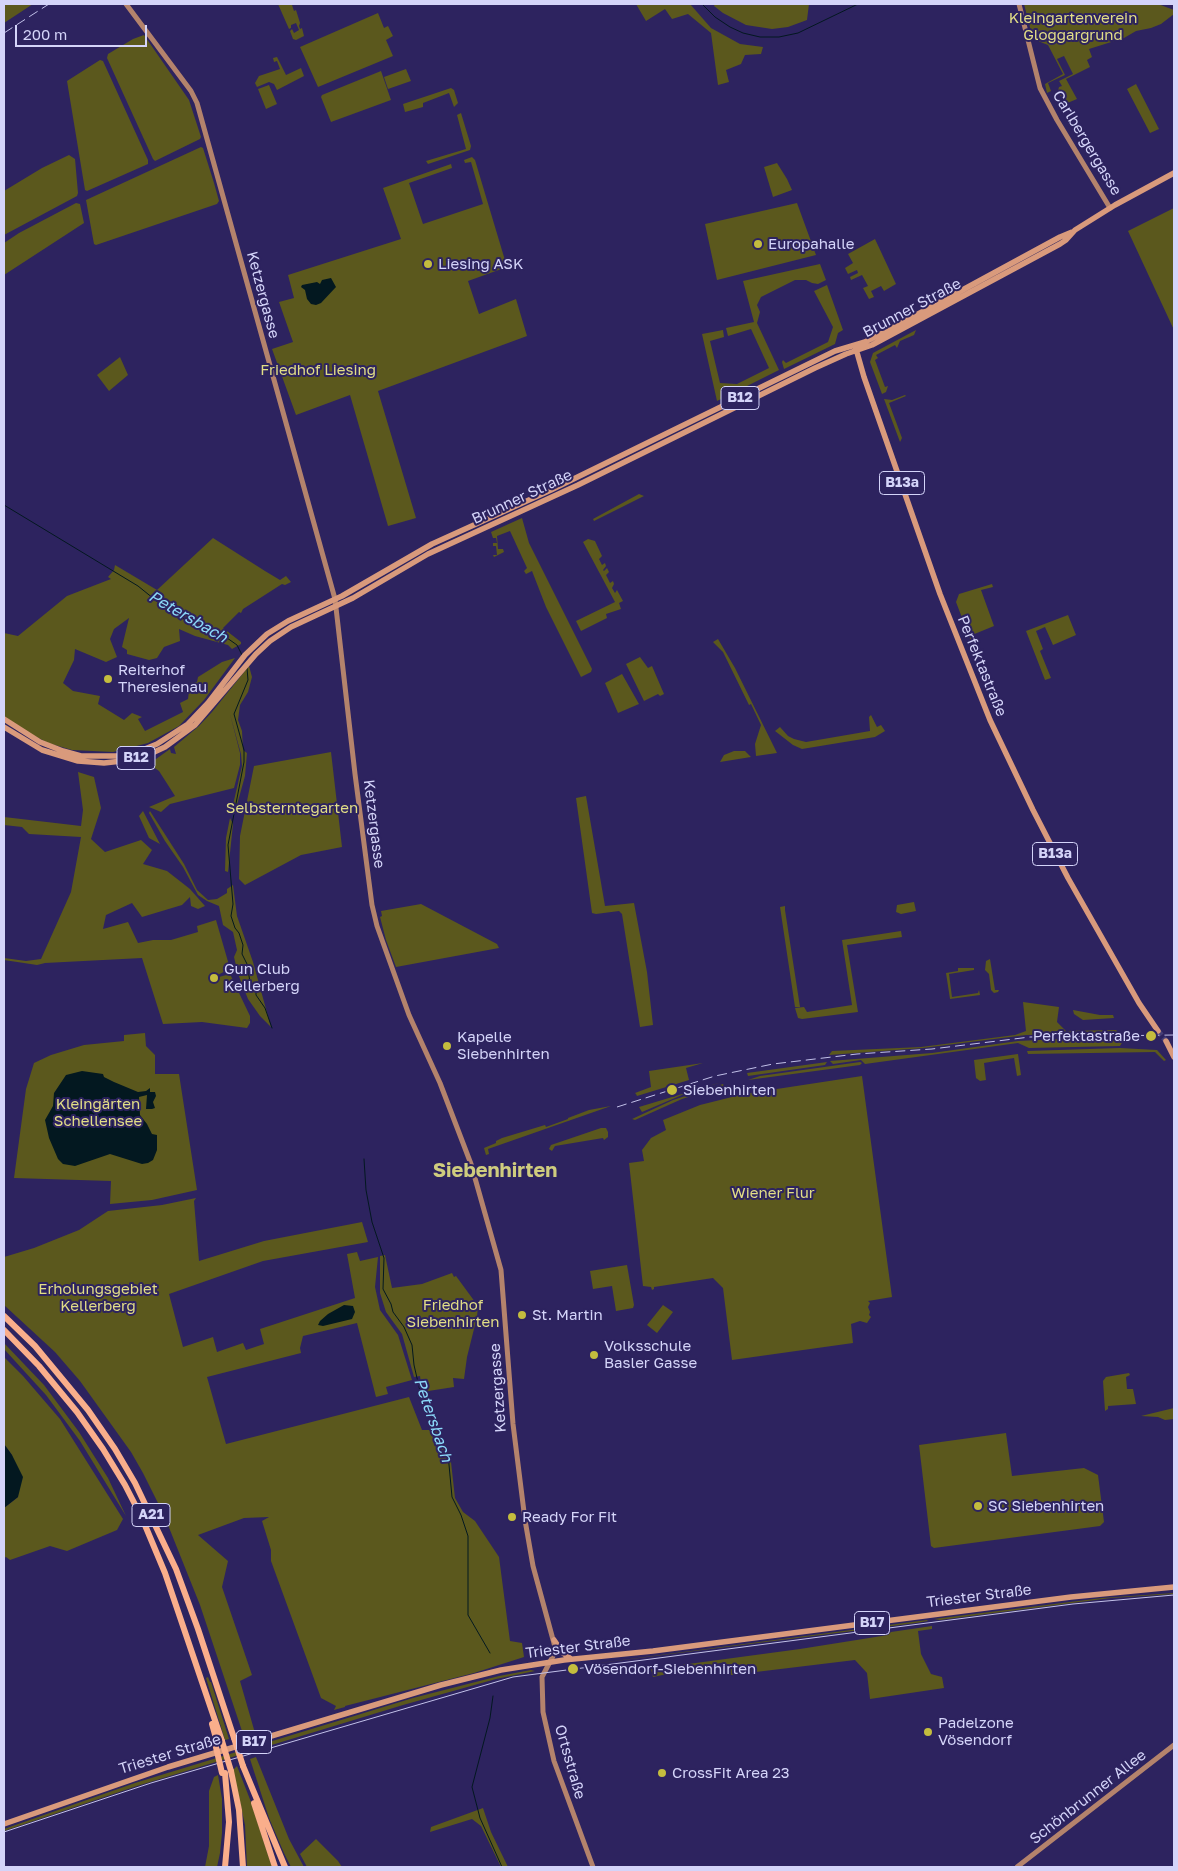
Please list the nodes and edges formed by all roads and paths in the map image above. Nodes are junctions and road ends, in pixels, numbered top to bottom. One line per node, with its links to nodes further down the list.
1 (126, 4): 6 (main road, Ketzergasse)
2 (1019, 4): 4 (main road, Carlbergergasse)
3 (1174, 173): 4 (main road, Brunner Straße / B12)
4 (1110, 208): 5 (main road, Brunner Straße / B12)
5 (856, 347): 6 (main road, Brunner Straße / B12); 7 (main road, Brunner Straße / B12); 10 (main road, Perfektastraße / B13a)
6 (335, 599): 7 (main road, Ketzergasse); 8 (main road, Brunner Straße / B12)
7 (336, 607): 9 (main road, Brunner Straße / B12); 16 (main road, Ketzergasse)
8 (4, 719)
9 (4, 726)
10 (1158, 1031)
11 (1170, 1045): 12 (main road)
12 (1174, 1056)
13 (4, 1316): 22 (highway, A21, bridge)
14 (4, 1330): 19 (highway, A21)
15 (1174, 1587): 17 (main road, Triester Straße / B17)
16 (554, 1640): 17 (main road); 18 (main road, Ketzergasse)
17 (571, 1659): 18 (main road, Triester Straße / B17)
18 (550, 1661): 24 (main road, Triester Straße / B17); 29 (main road, Ortsstraße)
19 (204, 1691): 20 (highway, A21); 20 (highway)
20 (218, 1742): 23 (highway, bridge)
21 (1174, 1745): 30 (main road, Schönbrunner Allee)
22 (243, 1766): 27 (highway, A21); 28 (highway)
23 (226, 1772): 25 (highway); 26 (highway)
24 (4, 1824)
25 (224, 1867)
26 (243, 1867)
27 (275, 1867)
28 (285, 1867)
29 (593, 1867)
30 (1017, 1867)

